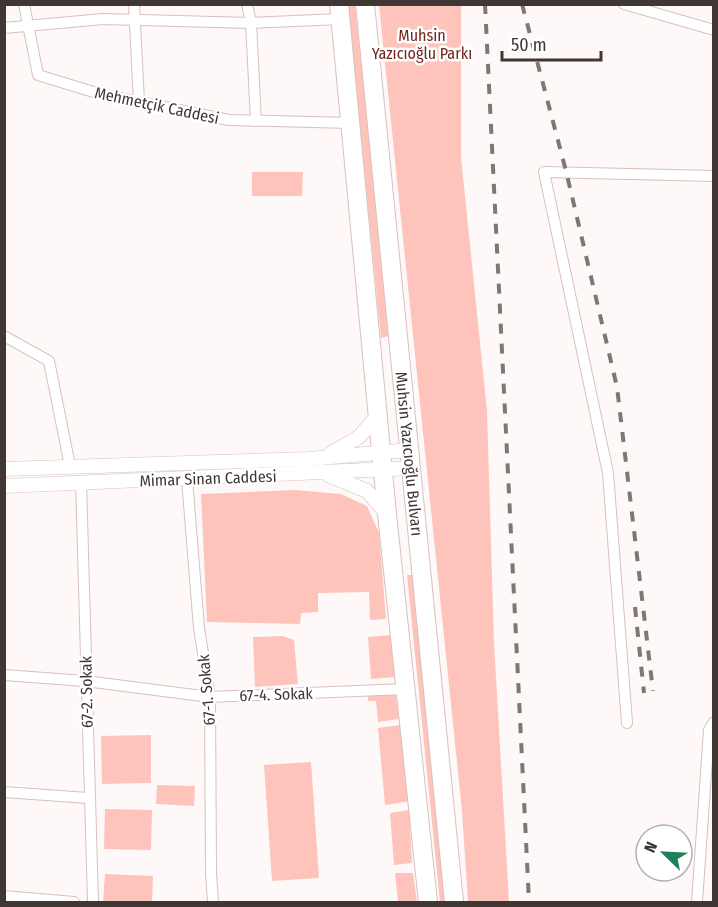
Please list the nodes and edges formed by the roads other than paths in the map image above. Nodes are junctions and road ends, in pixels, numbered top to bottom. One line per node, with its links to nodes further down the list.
1 (24, 4): 9 (street, Mehmetçik Caddesi)
2 (134, 4): 7 (street)
3 (247, 4): 8 (street)
4 (364, 4): 18 (main road, Muhsin Yazıcıoğlu Bulvarı)
5 (624, 4): 11 (street)
6 (340, 12): 8 (street); 14 (main road, Muhsin Yazıcıoğlu Bulvarı)
7 (137, 20): 8 (street); 9 (street); 12 (street)
8 (251, 23): 13 (street)
9 (29, 24): 10 (street); 12 (street, Mehmetçik Caddesi)
10 (4, 28)
11 (714, 30)
12 (139, 102): 13 (street, Mehmetçik Caddesi)
13 (255, 121): 14 (street, Mehmetçik Caddesi)
14 (351, 123): 17 (main road, Muhsin Yazıcıoğlu Bulvarı)
15 (714, 176): 35 (street)
16 (6, 337): 21 (street)
17 (379, 414): 19 (main road, Muhsin Yazıcıoğlu Bulvarı); 20 (street)
18 (411, 450): 19 (street, Mimar Sinan Caddesi); 22 (main road, Muhsin Yazıcıoğlu Bulvarı)
19 (382, 451): 20 (street, Mimar Sinan Caddesi); 24 (main road, Muhsin Yazıcıoğlu Bulvarı)
20 (324, 457): 21 (street, Mimar Sinan Caddesi)
21 (70, 466): 23 (street, Mimar Sinan Caddesi)
22 (412, 468): 24 (street, Mimar Sinan Caddesi); 43 (main road, Muhsin Yazıcıoğlu Bulvarı)
23 (4, 469)
24 (384, 470): 25 (street, Mimar Sinan Caddesi); 29 (main road, Muhsin Yazıcıoğlu Bulvarı)
25 (323, 474): 26 (street, Mimar Sinan Caddesi); 29 (street)
26 (187, 479): 27 (street, Mimar Sinan Caddesi); 33 (street, 67-1. Sokak)
27 (81, 482): 28 (street, Mimar Sinan Caddesi); 31 (street, 67-2. Sokak)
28 (4, 486)
29 (387, 514): 32 (main road, Muhsin Yazıcıoğlu Bulvarı)
30 (4, 675): 31 (street, 67-4. Sokak)
31 (85, 681): 33 (street, 67-4. Sokak); 37 (street, 67-2. Sokak)
32 (405, 689): 33 (street, 67-4. Sokak); 42 (main road, Muhsin Yazıcıoğlu Bulvarı)
33 (210, 697): 41 (street, 67-1. Sokak)
34 (714, 722): 44 (street)
35 (627, 723)
36 (4, 792): 37 (street)
37 (88, 798): 40 (street, 67-2. Sokak)
38 (4, 896): 39 (street)
39 (74, 903)
40 (93, 903)
41 (213, 903)
42 (428, 903)
43 (454, 903)
44 (697, 903)

